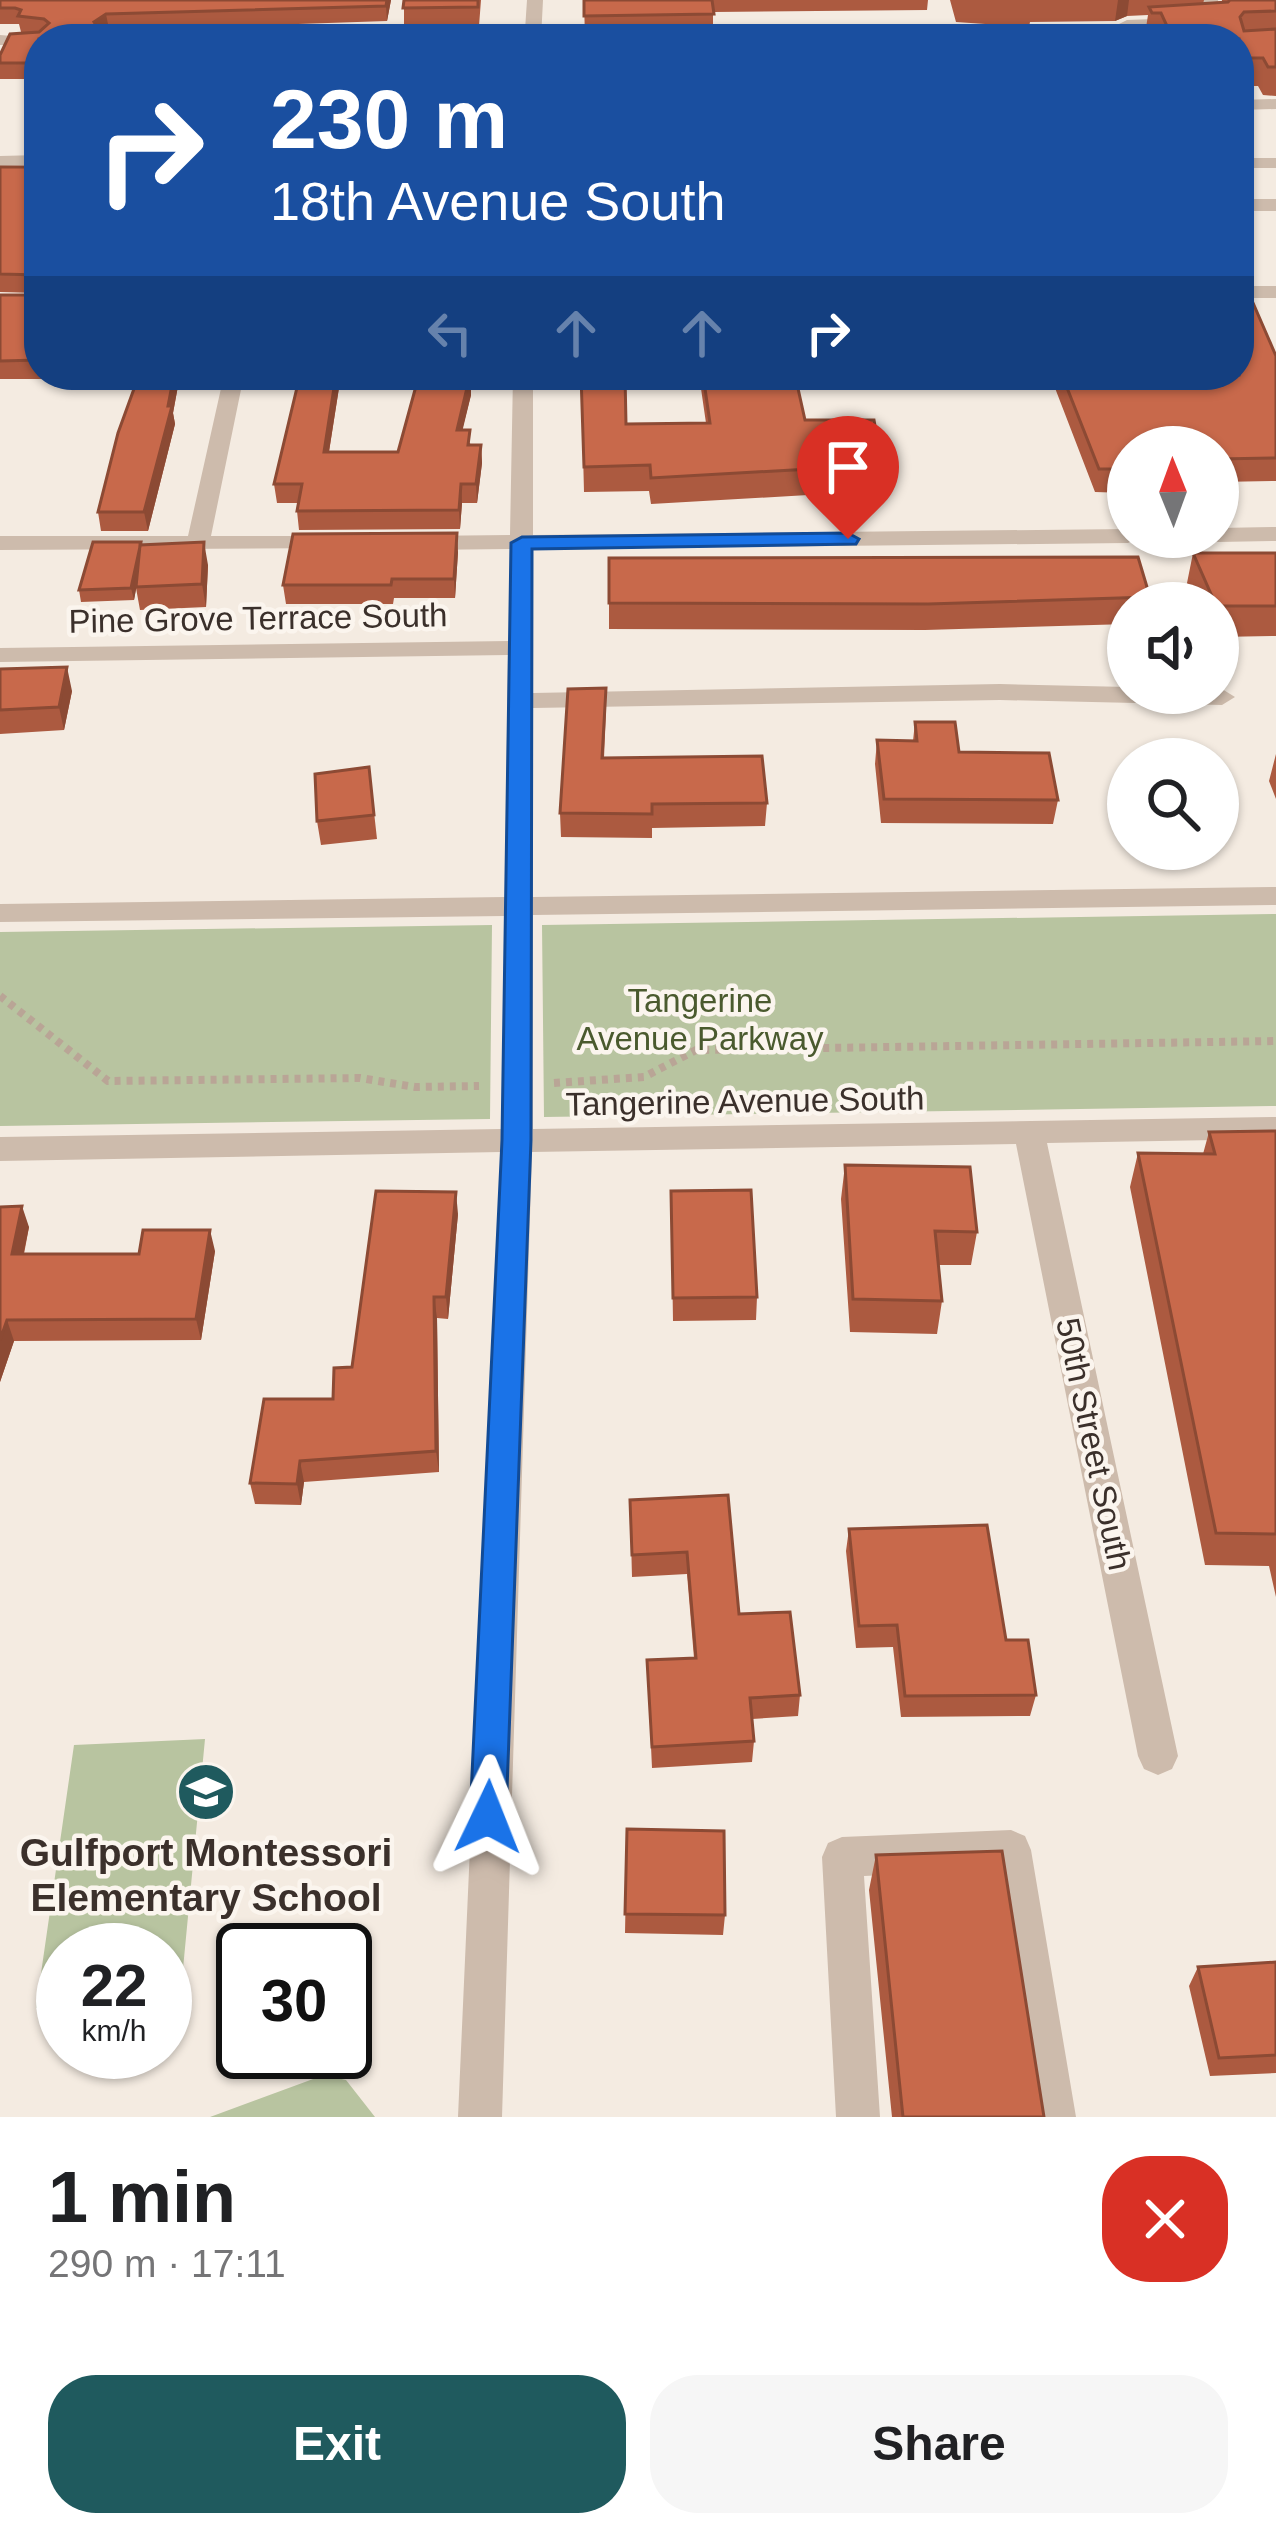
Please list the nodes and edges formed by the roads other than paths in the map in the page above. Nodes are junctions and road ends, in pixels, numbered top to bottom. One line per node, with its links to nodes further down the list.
1 (1210, 0): 2 (street)
2 (1157, 24)
3 (231, 390): 12 (street)
4 (524, 390): 11 (street)
5 (1276, 534): 6 (street)
6 (1239, 535)
7 (1107, 536): 11 (street)
8 (0, 543): 12 (street)
9 (360, 543): 12 (street)
10 (406, 543): 11 (street)
11 (522, 543): 13 (street)
12 (198, 544)
13 (518, 648): 14 (street, Pine Grove Terrace South); 16 (street)
14 (0, 655)
15 (1107, 694): 16 (street)
16 (518, 701): 18 (street)
17 (1276, 896): 18 (street)
18 (518, 906): 19 (street); 22 (street)
19 (0, 914)
20 (1276, 1128): 21 (street, Tangerine Avenue South)
21 (1029, 1132): 22 (street, Tangerine Avenue South); 24 (street, 50th Street South)
22 (517, 1140): 23 (street, Tangerine Avenue South); 25 (street)
23 (0, 1149)
24 (1158, 1756)
25 (480, 2117)
26 (858, 2117): 27 (street)
27 (1054, 2117)

